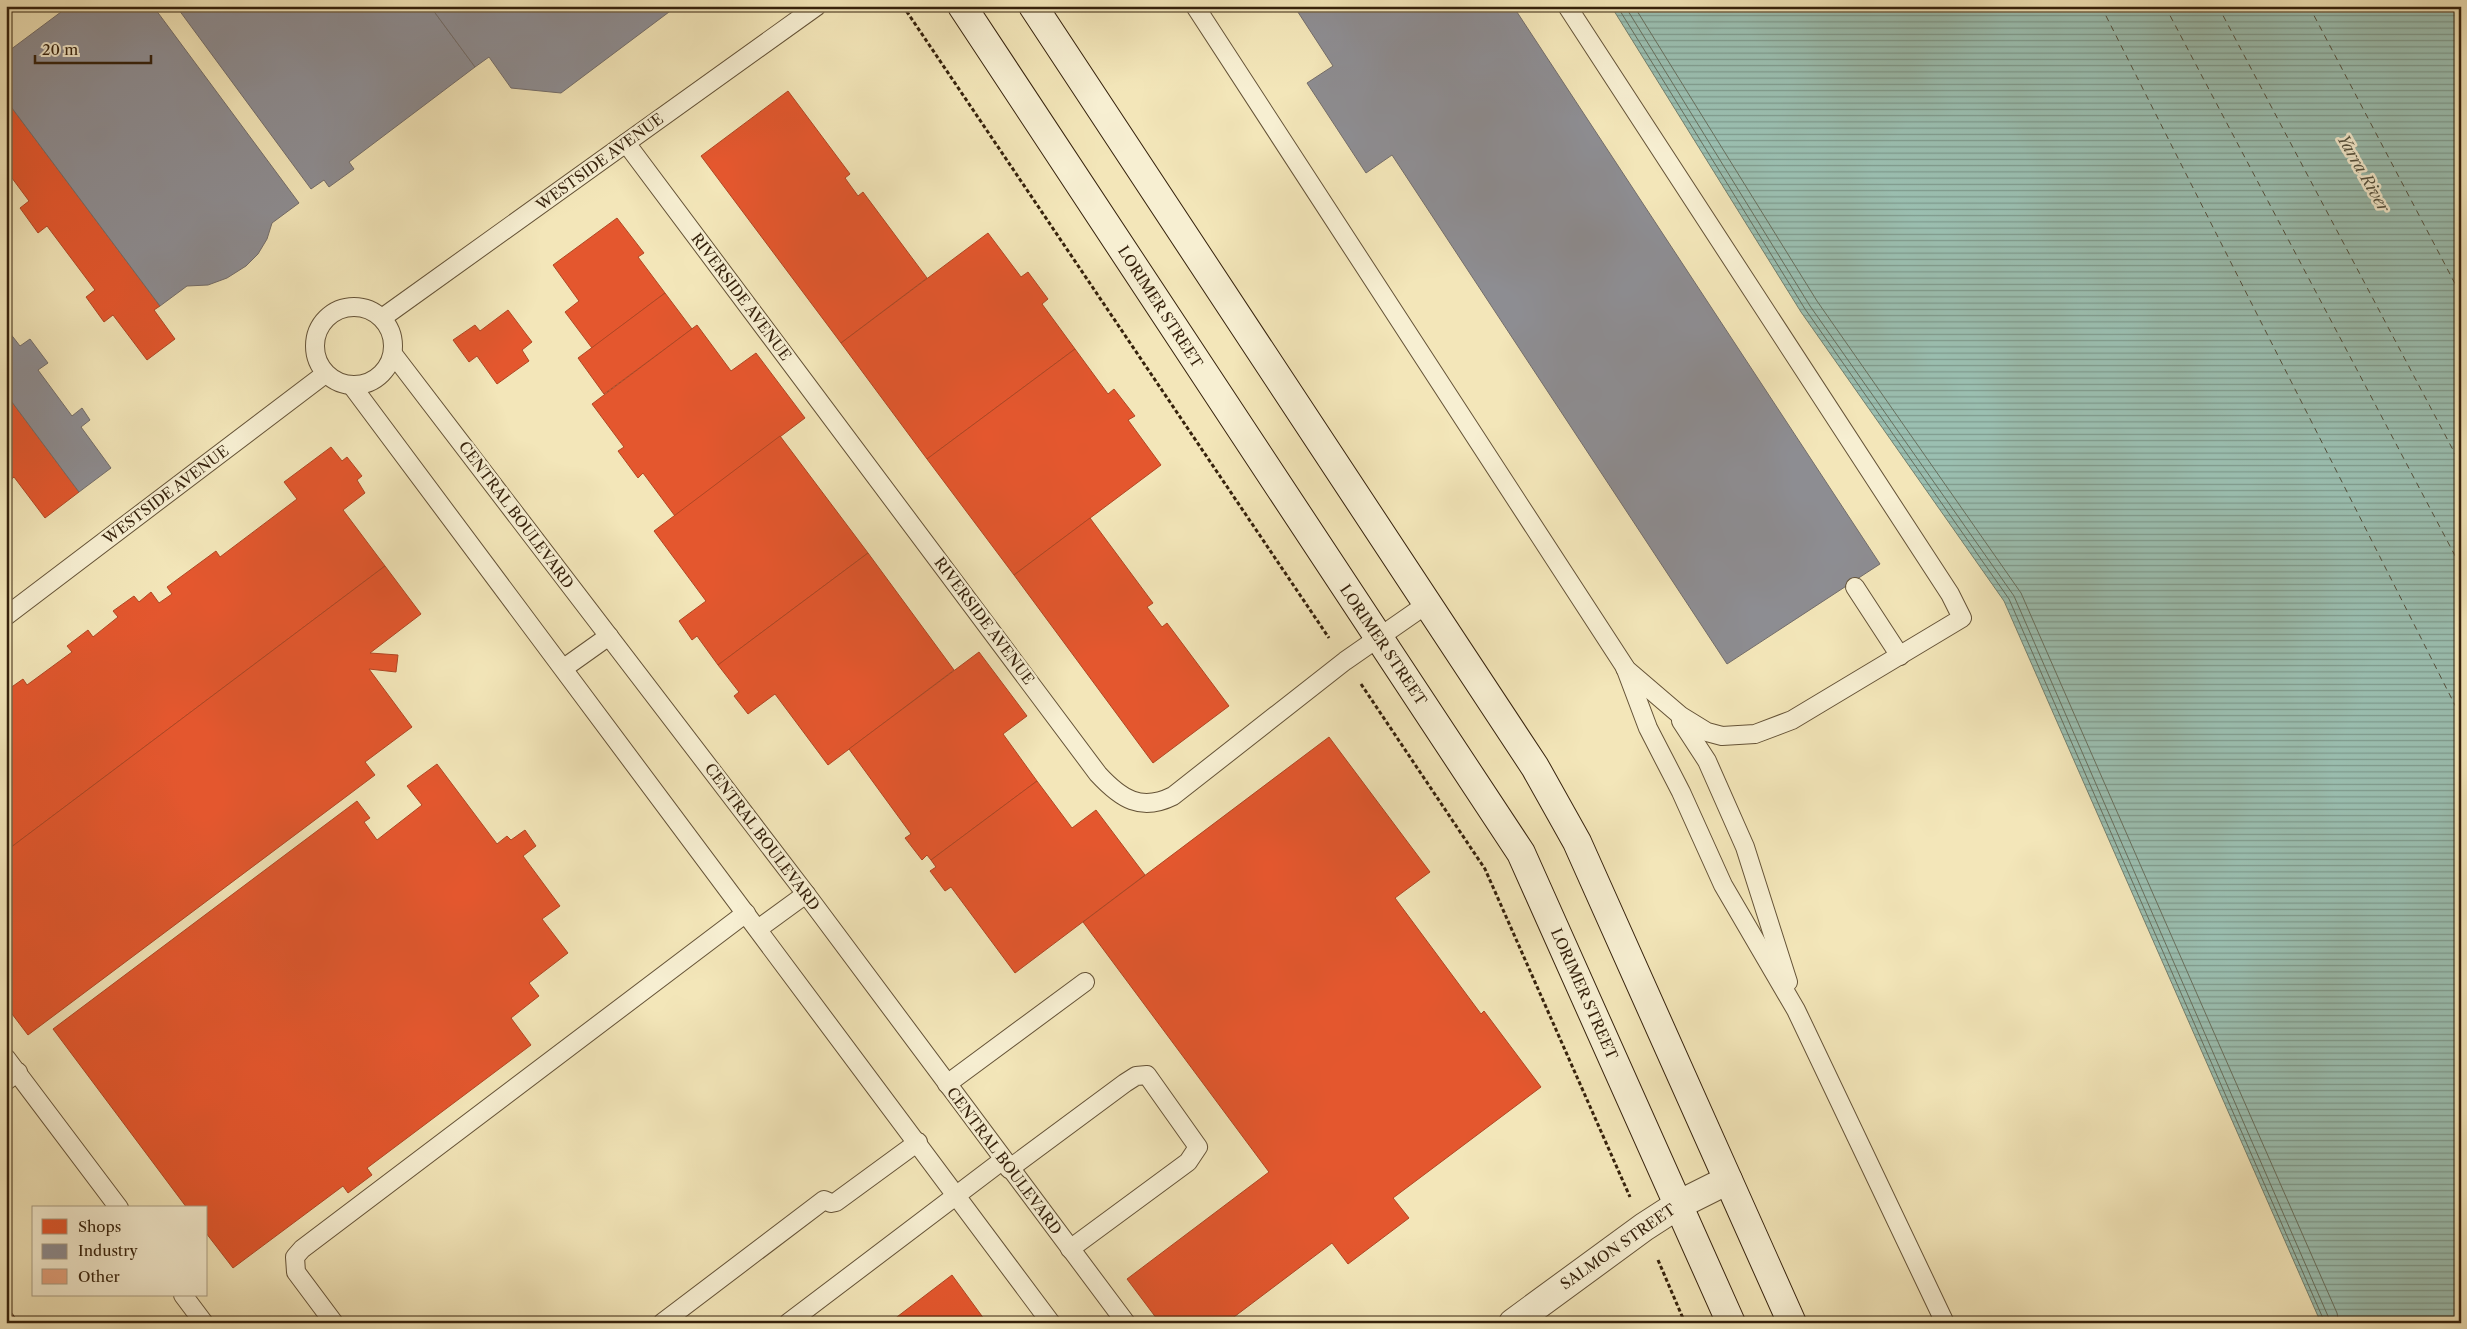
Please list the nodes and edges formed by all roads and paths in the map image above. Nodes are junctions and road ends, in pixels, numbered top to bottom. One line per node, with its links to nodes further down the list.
1 (816, 6): 6 (lane, WESTSIDE AVENUE)
2 (962, 6): 15 (main road, LORIMER STREET)
3 (1033, 6): 12 (main road)
4 (1195, 6): 17 (lane)
5 (1567, 6): 16 (lane)
6 (626, 143): 7 (lane, WESTSIDE AVENUE); 15 (lane, RIVERSIDE AVENUE)
7 (382, 318): 8 (lane); 9 (lane)
8 (393, 354): 10 (lane); 14 (lane, CENTRAL BOULEVARD)
9 (326, 374): 10 (lane); 13 (lane, WESTSIDE AVENUE)
10 (352, 386): 18 (lane)
11 (1855, 588): 16 (lane)
12 (1427, 604): 15 (lane, RIVERSIDE AVENUE); 30 (main road)
13 (6, 616)
14 (609, 636): 18 (lane); 20 (lane, CENTRAL BOULEVARD)
15 (1378, 638): 32 (main road, LORIMER STREET)
16 (1900, 656): 19 (lane)
17 (1625, 667): 19 (lane); 24 (lane)
18 (564, 668): 21 (lane)
19 (1659, 696): 24 (lane)
20 (806, 894): 22 (lane); 27 (lane, CENTRAL BOULEVARD)
21 (746, 913): 22 (lane); 37 (lane)
22 (758, 929): 28 (lane)
23 (1085, 982): 27 (lane)
24 (1796, 1010): 45 (lane)
25 (6, 1058): 26 (lane)
26 (12, 1076): 33 (lane)
27 (947, 1084): 29 (lane, CENTRAL BOULEVARD)
28 (918, 1142): 31 (lane); 38 (lane)
29 (1006, 1164): 31 (lane); 34 (lane, CENTRAL BOULEVARD); 34 (lane)
30 (1728, 1180): 32 (main road, SALMON STREET); 44 (main road)
31 (955, 1195): 39 (lane); 40 (lane)
32 (1678, 1205): 42 (main road, SALMON STREET); 43 (main road, LORIMER STREET)
33 (117, 1206)
34 (1070, 1249): 41 (lane, CENTRAL BOULEVARD)
35 (185, 1296): 36 (lane)
36 (204, 1323)
37 (334, 1323)
38 (662, 1323)
39 (788, 1323)
40 (1051, 1323)
41 (1126, 1323)
42 (1513, 1323)
43 (1731, 1323)
44 (1792, 1323)
45 (1944, 1323)

